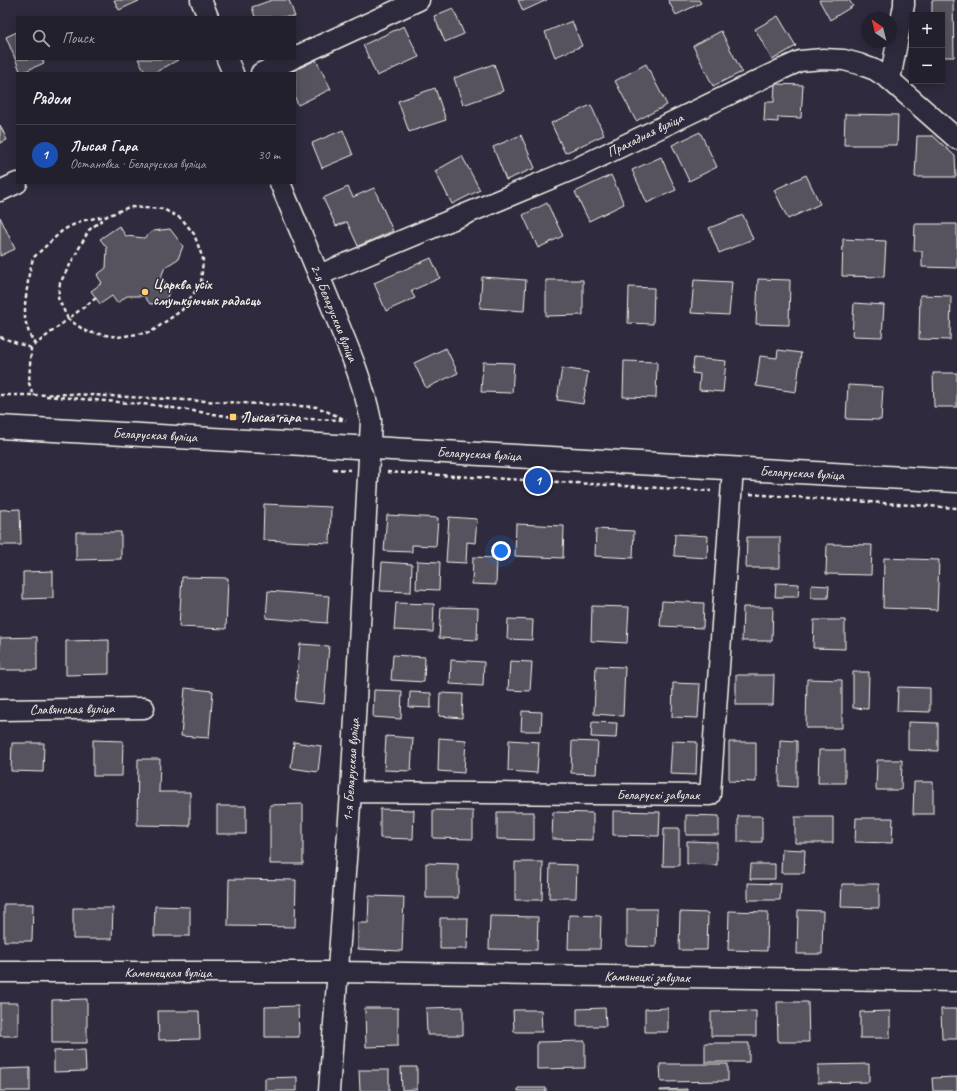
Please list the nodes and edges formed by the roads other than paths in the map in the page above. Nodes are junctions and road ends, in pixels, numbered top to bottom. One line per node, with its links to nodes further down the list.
1 (201, 0): 4 (street)
2 (419, 0): 5 (street)
3 (904, 0): 10 (street)
4 (208, 16)
5 (296, 57)
6 (226, 60): 8 (street)
7 (290, 60): 9 (street)
8 (232, 72)
9 (263, 72)
10 (890, 80): 11 (street, Прахадная вуліца); 15 (street, Прахадная вуліца)
11 (957, 139)
12 (16, 183): 14 (street)
13 (280, 184): 15 (street, 2-я Беларуская вуліца)
14 (0, 191)
15 (319, 275): 17 (street, 2-я Беларуская вуліца)
16 (0, 427): 17 (main road, Беларуская вуліца)
17 (370, 448): 18 (main road, Беларуская вуліца); 22 (street, 1-я Беларуская вуліца)
18 (732, 468): 19 (main road, Беларуская вуліца); 22 (street, Беларускі завулак)
19 (957, 481)
20 (144, 708): 21 (street, Славянская вуліца)
21 (0, 710)
22 (350, 792): 24 (street, 1-я Беларуская вуліца)
23 (0, 972): 24 (street, Каменецкая вуліца)
24 (336, 972): 25 (street, Камянецкі завулак); 26 (street, 1-я Беларуская вуліца)
25 (957, 981)
26 (328, 1091)

